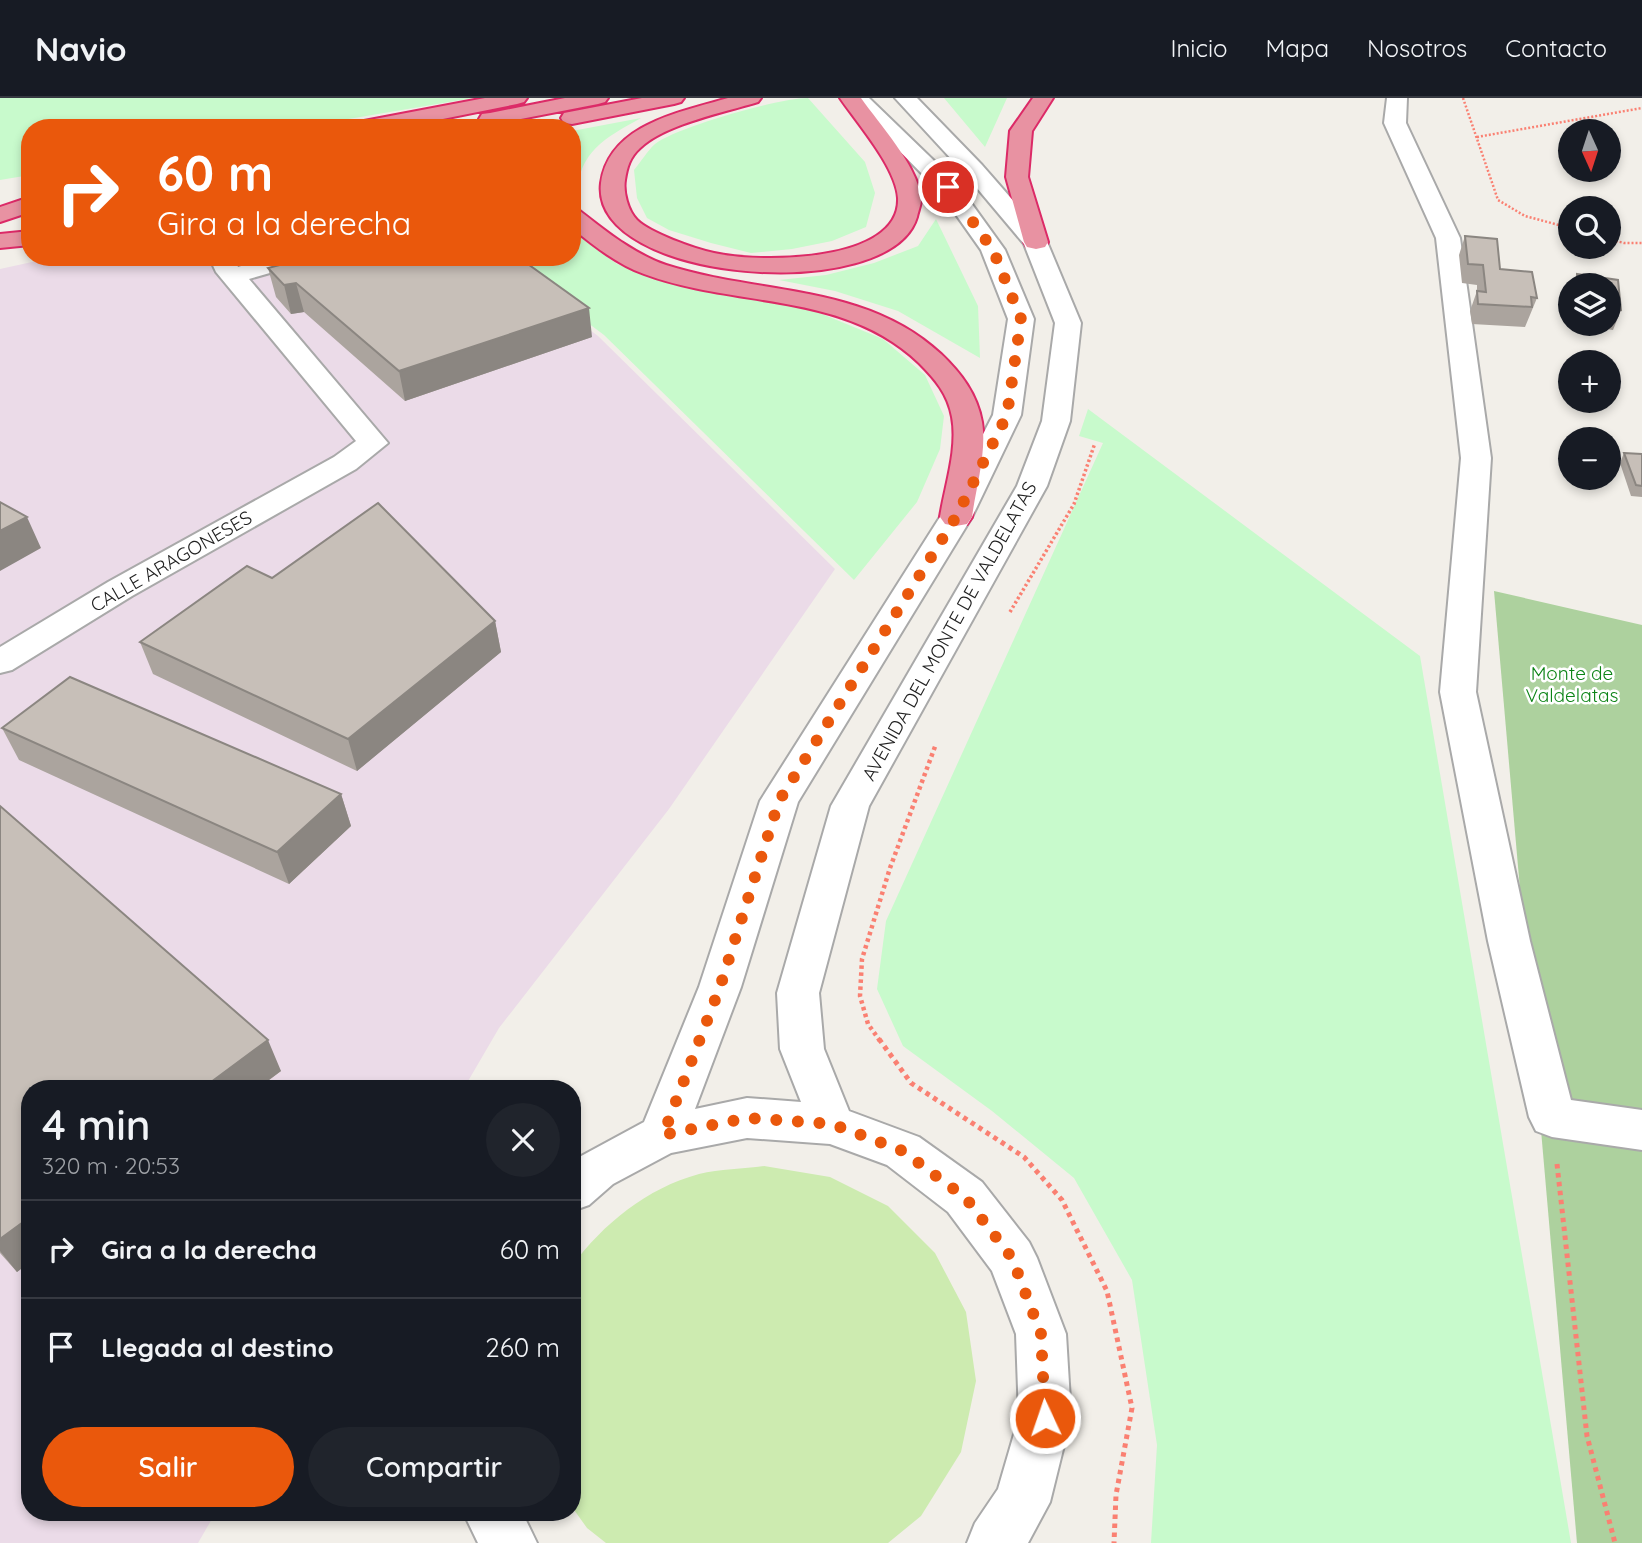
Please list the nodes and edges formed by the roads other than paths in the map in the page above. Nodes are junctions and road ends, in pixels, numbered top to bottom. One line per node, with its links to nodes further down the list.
1 (517, 98): 10 (highway)
2 (598, 98): 11 (highway)
3 (674, 98): 12 (highway)
4 (751, 98): 5 (highway)
5 (850, 98)
6 (858, 98): 25 (street)
7 (905, 98): 23 (street, AVENIDA DEL MONTE DE VALDELATAS)
8 (1043, 98): 23 (highway)
9 (1397, 98): 28 (street)
10 (410, 119)
11 (492, 119)
12 (570, 119)
13 (21, 188): 14 (highway)
14 (0, 192)
15 (21, 207): 16 (highway)
16 (0, 215)
17 (21, 217): 18 (highway)
18 (0, 221)
19 (581, 223): 25 (highway)
20 (21, 235): 22 (highway)
21 (21, 239): 22 (highway)
22 (0, 241)
23 (1036, 242): 27 (street, AVENIDA DEL MONTE DE VALDELATAS)
24 (227, 267): 26 (street, CALLE ARAGONESES)
25 (956, 517): 29 (street)
26 (0, 662)
27 (832, 1124): 29 (street); 31 (street)
28 (1642, 1130)
29 (663, 1135): 30 (street)
30 (581, 1182)
31 (995, 1543)

